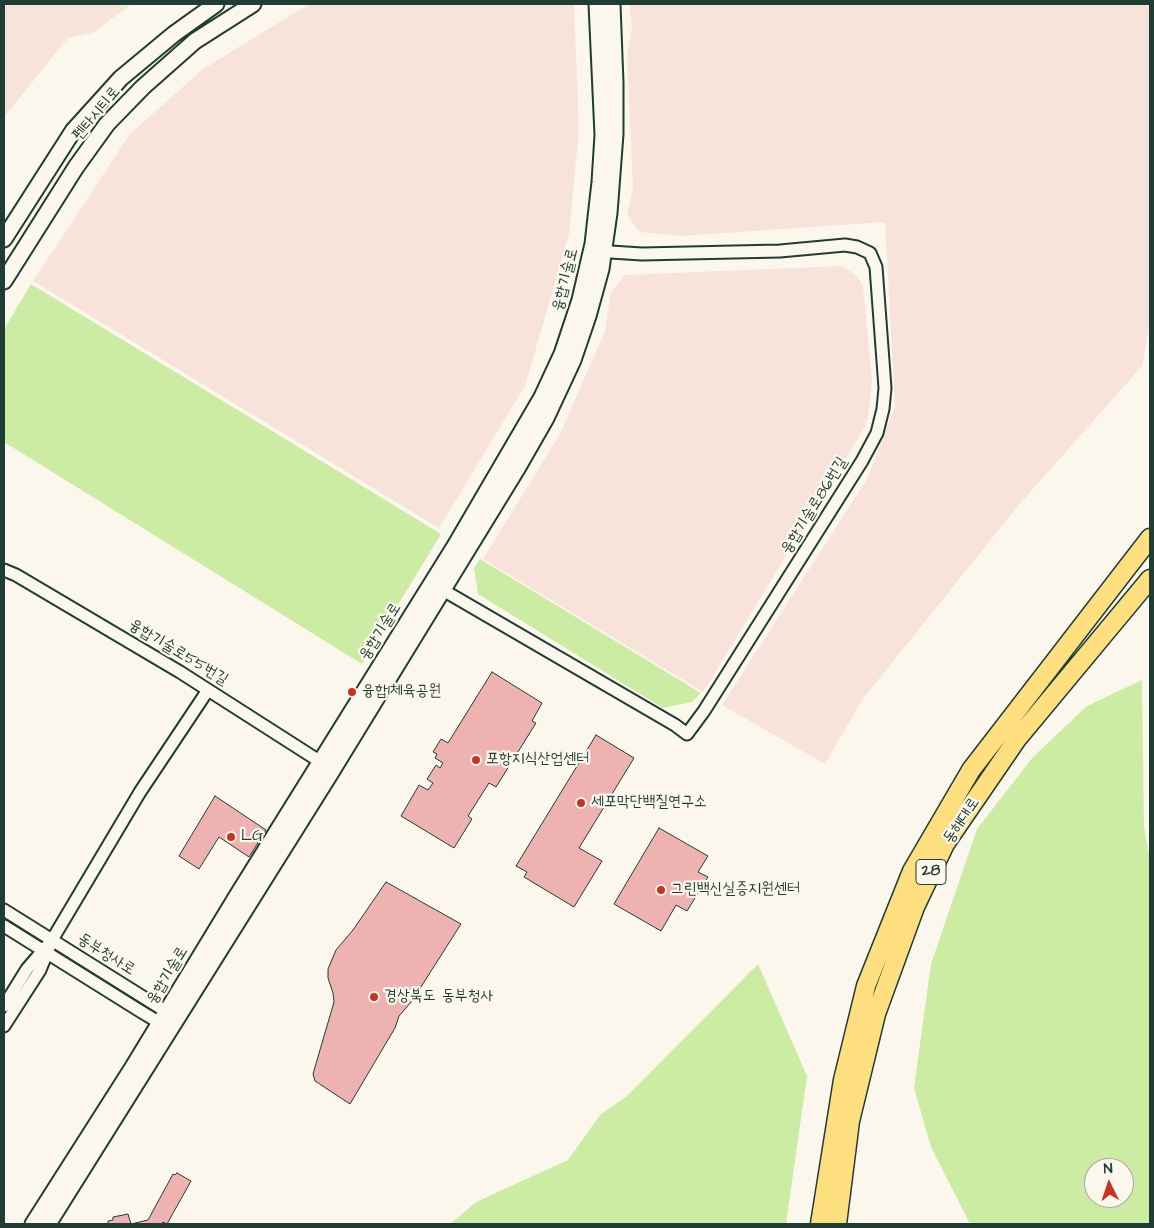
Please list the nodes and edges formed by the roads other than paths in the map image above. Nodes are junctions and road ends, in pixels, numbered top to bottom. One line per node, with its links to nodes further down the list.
1 (216, 4): 5 (street, 펜타시티로)
2 (253, 4): 7 (street, 펜타시티로)
3 (598, 4): 6 (street, 융합기술로)
4 (612, 4): 6 (street, 융합기술로)
5 (4, 239)
6 (597, 251): 11 (street, 융합기술로); 11 (street, 융합기술로86번길)
7 (4, 281)
8 (1150, 538): 23 (main road)
9 (4, 570): 12 (street, 융합기술로55번길)
10 (1150, 579): 24 (main road, 동해대로 / 28)
11 (437, 587): 13 (street, 융합기술로)
12 (208, 690): 13 (street, 융합기술로55번길); 16 (street)
13 (327, 766): 19 (street, 융합기술로)
14 (4, 910): 16 (street, 동부청사로)
15 (4, 926): 17 (street, 동부청사로)
16 (52, 940): 17 (street); 19 (street, 동부청사로)
17 (45, 952): 18 (street); 19 (street, 동부청사로); 20 (street)
18 (4, 1006)
19 (167, 1019): 21 (street, 융합기술로); 22 (street, 융합기술로)
20 (4, 1026)
21 (33, 1224)
22 (48, 1224)
23 (820, 1224)
24 (837, 1224)

